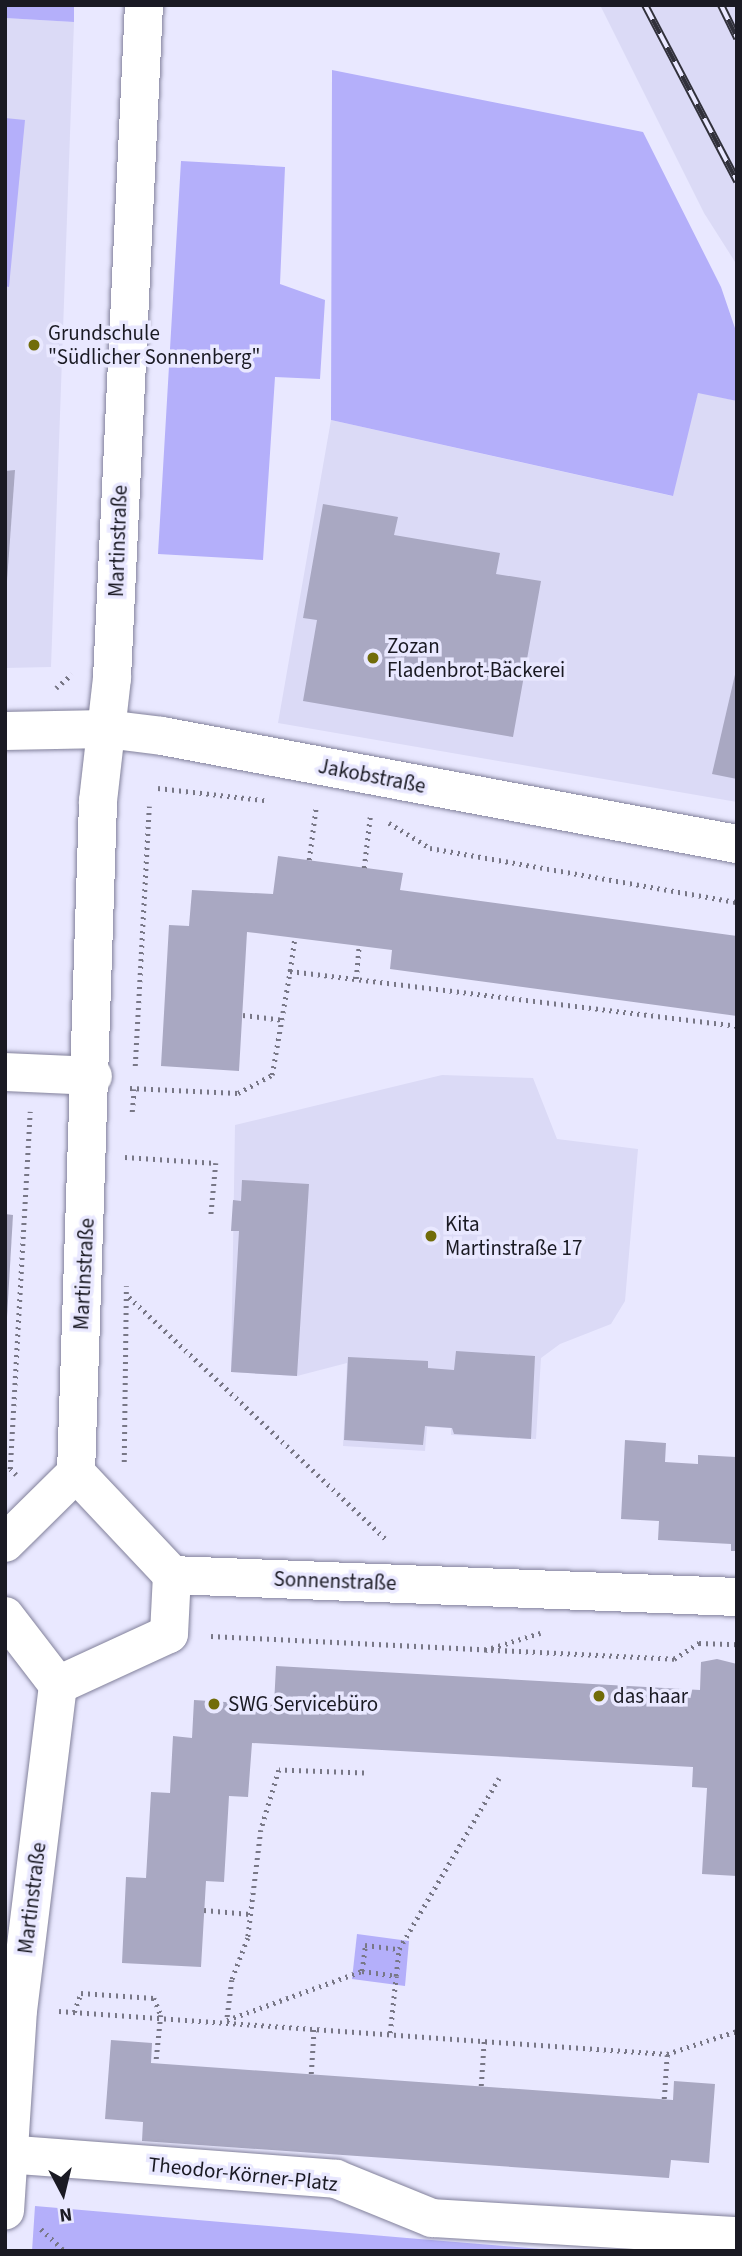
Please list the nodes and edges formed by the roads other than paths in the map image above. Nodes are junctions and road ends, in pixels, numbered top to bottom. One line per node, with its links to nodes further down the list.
1 (144, 5): 2 (street, Martinstraße)
2 (106, 729): 3 (street, Jakobstraße); 4 (street, Jakobstraße); 6 (street, Martinstraße)
3 (5, 731)
4 (737, 844)
5 (18, 1072): 6 (street)
6 (93, 1076): 7 (street, Martinstraße)
7 (88, 1486): 8 (street); 9 (street)
8 (5, 1542)
9 (172, 1574): 10 (street, Sonnenstraße); 12 (street)
10 (737, 1597)
11 (5, 1616): 12 (street)
12 (58, 1685): 13 (street, Martinstraße)
13 (7, 2154): 14 (street); 15 (street, Theodor-Körner-Platz)
14 (5, 2211)
15 (737, 2236)

